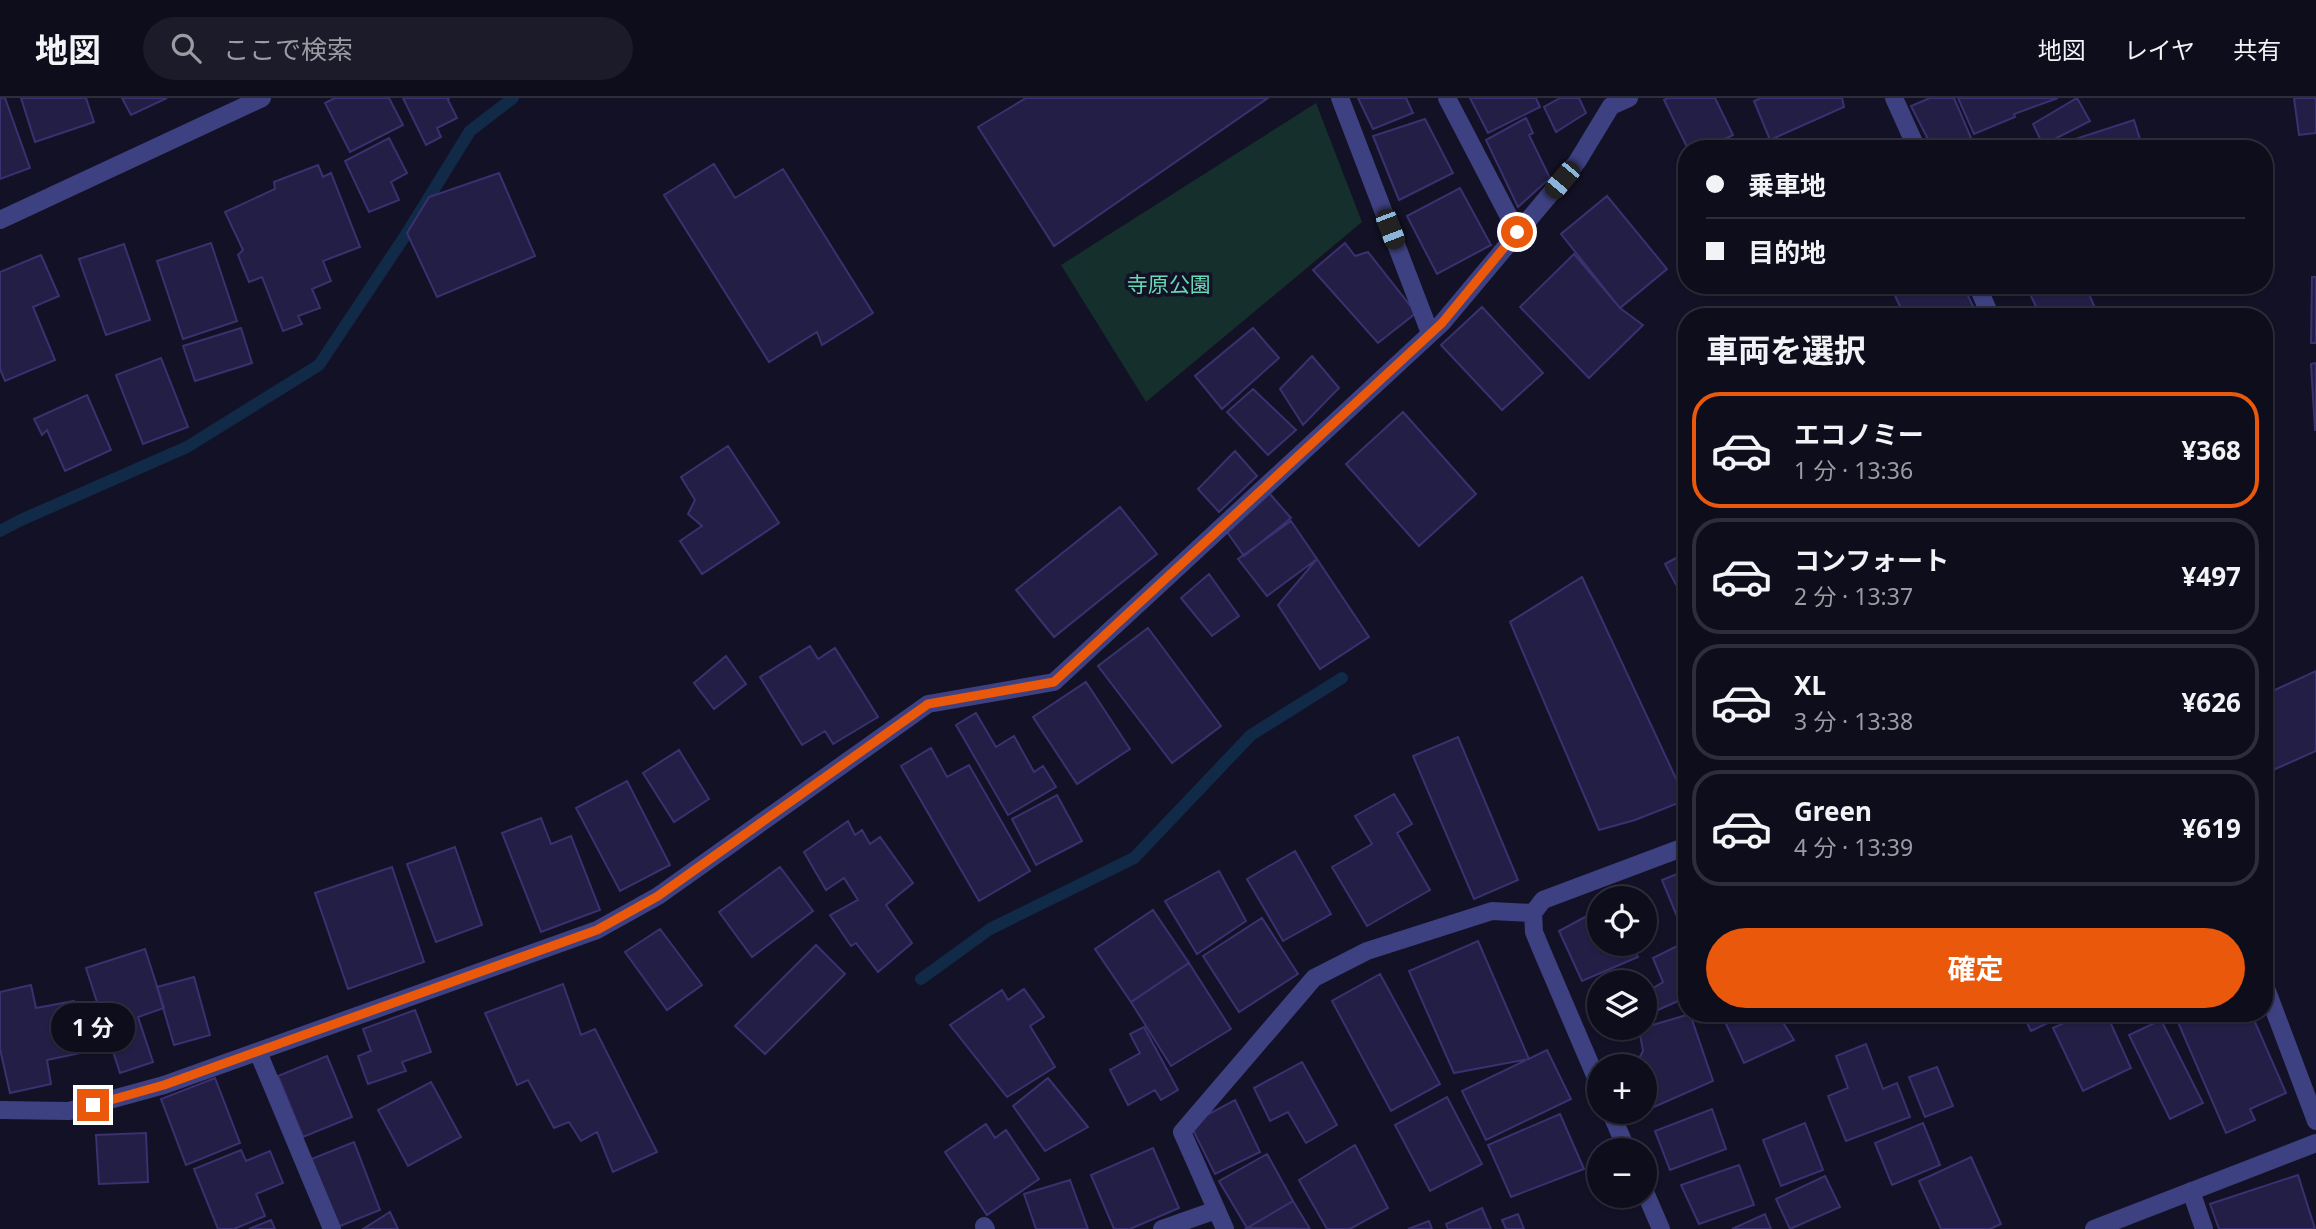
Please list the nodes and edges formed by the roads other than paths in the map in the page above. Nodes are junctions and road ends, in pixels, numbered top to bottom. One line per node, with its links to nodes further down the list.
1 (262, 98): 7 (street)
2 (1340, 98): 9 (street)
3 (1447, 98): 8 (street)
4 (1629, 98): 8 (street)
5 (1894, 98): 6 (street)
6 (1913, 140)
7 (0, 220)
8 (1517, 232): 9 (street)
9 (1430, 333): 13 (street)
10 (1678, 849): 11 (street)
11 (1533, 914): 14 (street); 20 (street)
12 (2273, 1007): 16 (street)
13 (258, 1052): 15 (street); 21 (street)
14 (1587, 1057)
15 (0, 1110)
16 (2316, 1121)
17 (2316, 1143): 18 (street)
18 (2191, 1191): 25 (street); 26 (street)
19 (1652, 1208): 24 (street)
20 (1216, 1210): 22 (street); 23 (street)
21 (332, 1229)
22 (1162, 1229)
23 (1225, 1229)
24 (1661, 1229)
25 (2094, 1229)
26 (2204, 1229)

